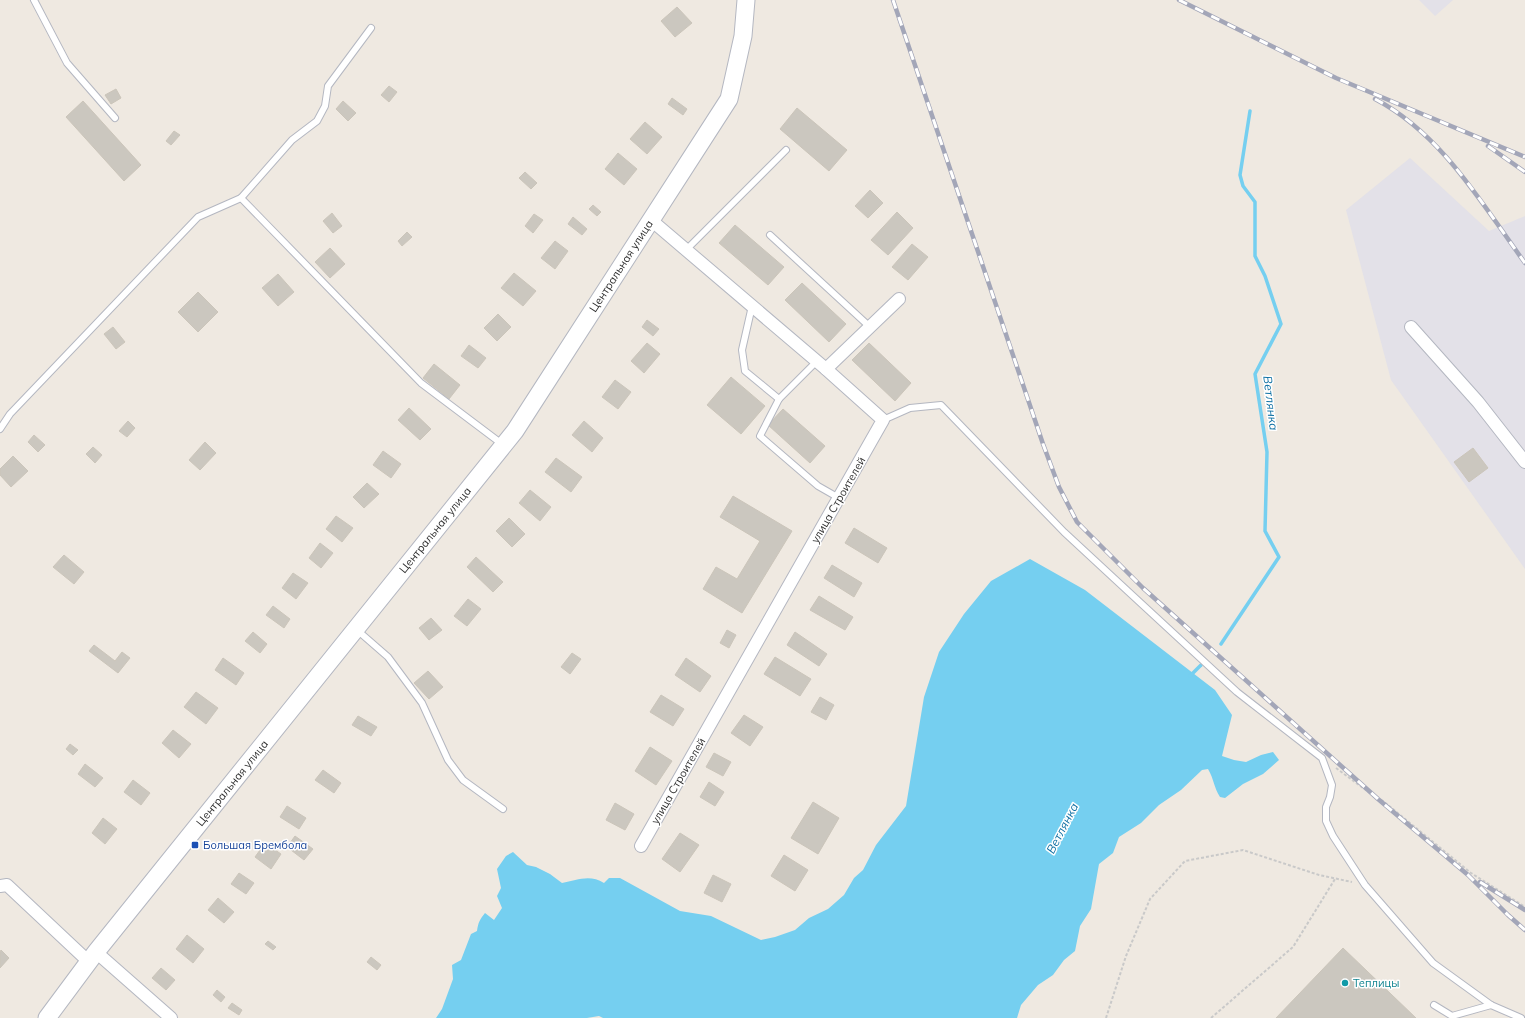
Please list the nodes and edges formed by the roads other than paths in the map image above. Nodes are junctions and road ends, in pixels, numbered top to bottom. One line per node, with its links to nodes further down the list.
1 (34, 0): 4 (lane)
2 (746, 0): 7 (main road, Центральная улица)
3 (371, 28): 6 (lane)
4 (114, 118)
5 (786, 150): 9 (lane)
6 (241, 198): 18 (lane); 19 (lane)
7 (651, 220): 9 (street); 19 (main road, Центральная улица)
8 (770, 235): 12 (lane)
9 (686, 250): 11 (street)
10 (899, 299): 12 (street)
11 (752, 306): 14 (street); 16 (lane)
12 (870, 327): 15 (street)
13 (1411, 328): 20 (street)
14 (817, 361): 15 (street); 16 (lane)
15 (826, 369): 17 (street)
16 (779, 399): 21 (lane)
17 (883, 420): 21 (street, улица Строителей); 28 (lane)
18 (0, 429)
19 (503, 445): 22 (main road, Центральная улица)
20 (1525, 462)
21 (839, 498): 24 (street, улица Строителей)
22 (356, 629): 23 (lane); 26 (main road, Центральная улица)
23 (503, 809)
24 (641, 846)
25 (2, 883): 26 (street)
26 (92, 957): 29 (main road, Центральная улица); 30 (street)
27 (1434, 1005): 28 (lane)
28 (1491, 1005): 31 (lane)
29 (47, 1018)
30 (171, 1018)
31 (1521, 1018)

